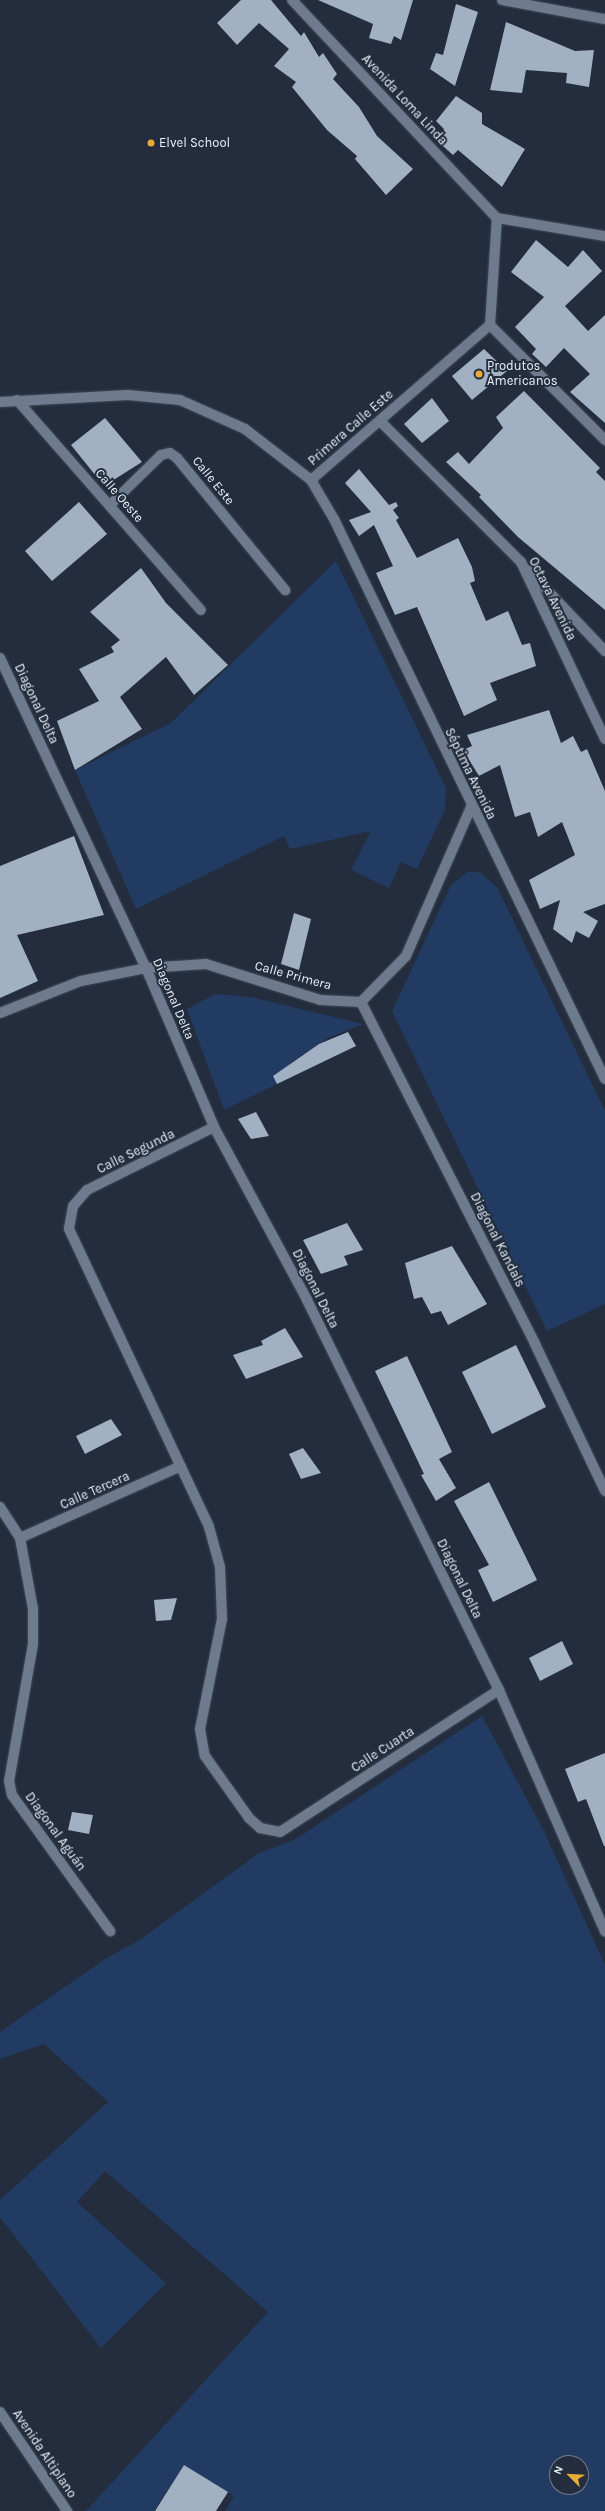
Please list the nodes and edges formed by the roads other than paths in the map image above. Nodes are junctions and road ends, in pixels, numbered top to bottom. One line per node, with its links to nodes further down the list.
1 (292, 0): 4 (street, Avenida Loma Linda)
2 (502, 0): 3 (street)
3 (605, 19)
4 (497, 218): 5 (street); 6 (street)
5 (605, 236)
6 (490, 325): 9 (street, Primera Calle Este); 10 (street)
7 (17, 400): 8 (street, Primera Calle Este); 11 (street, Primera Calle Este); 12 (street, Calle Oeste)
8 (0, 402)
9 (380, 421): 11 (street, Primera Calle Este); 13 (street, Octava Avenida)
10 (605, 440)
11 (312, 480): 19 (street, Séptima Avenida)
12 (110, 505): 14 (street, Calle Este); 15 (street, Calle Oeste)
13 (521, 562): 16 (street); 18 (street, Octava Avenida)
14 (285, 590)
15 (201, 610)
16 (605, 651)
17 (0, 658): 20 (street, Diagonal Delta)
18 (605, 739)
19 (471, 807): 21 (street); 23 (street, Séptima Avenida)
20 (146, 968): 21 (street, Calle Primera); 22 (street, Calle Primera); 24 (street, Diagonal Delta)
21 (361, 1002): 26 (street, Diagonal Kandals)
22 (0, 1013)
23 (605, 1079)
24 (214, 1127): 25 (street, Calle Segunda); 29 (street, Diagonal Delta)
25 (181, 1466): 28 (street, Calle Tercera); 29 (street, Calle Cuarta)
26 (605, 1491)
27 (0, 1507): 28 (street, Diagonal Aguán)
28 (20, 1538): 30 (street, Diagonal Aguán)
29 (499, 1690): 31 (street, Diagonal Delta)
30 (110, 1931)
31 (605, 1932)
32 (0, 2412): 33 (street, Avenida Altiplano)
33 (66, 2511)

